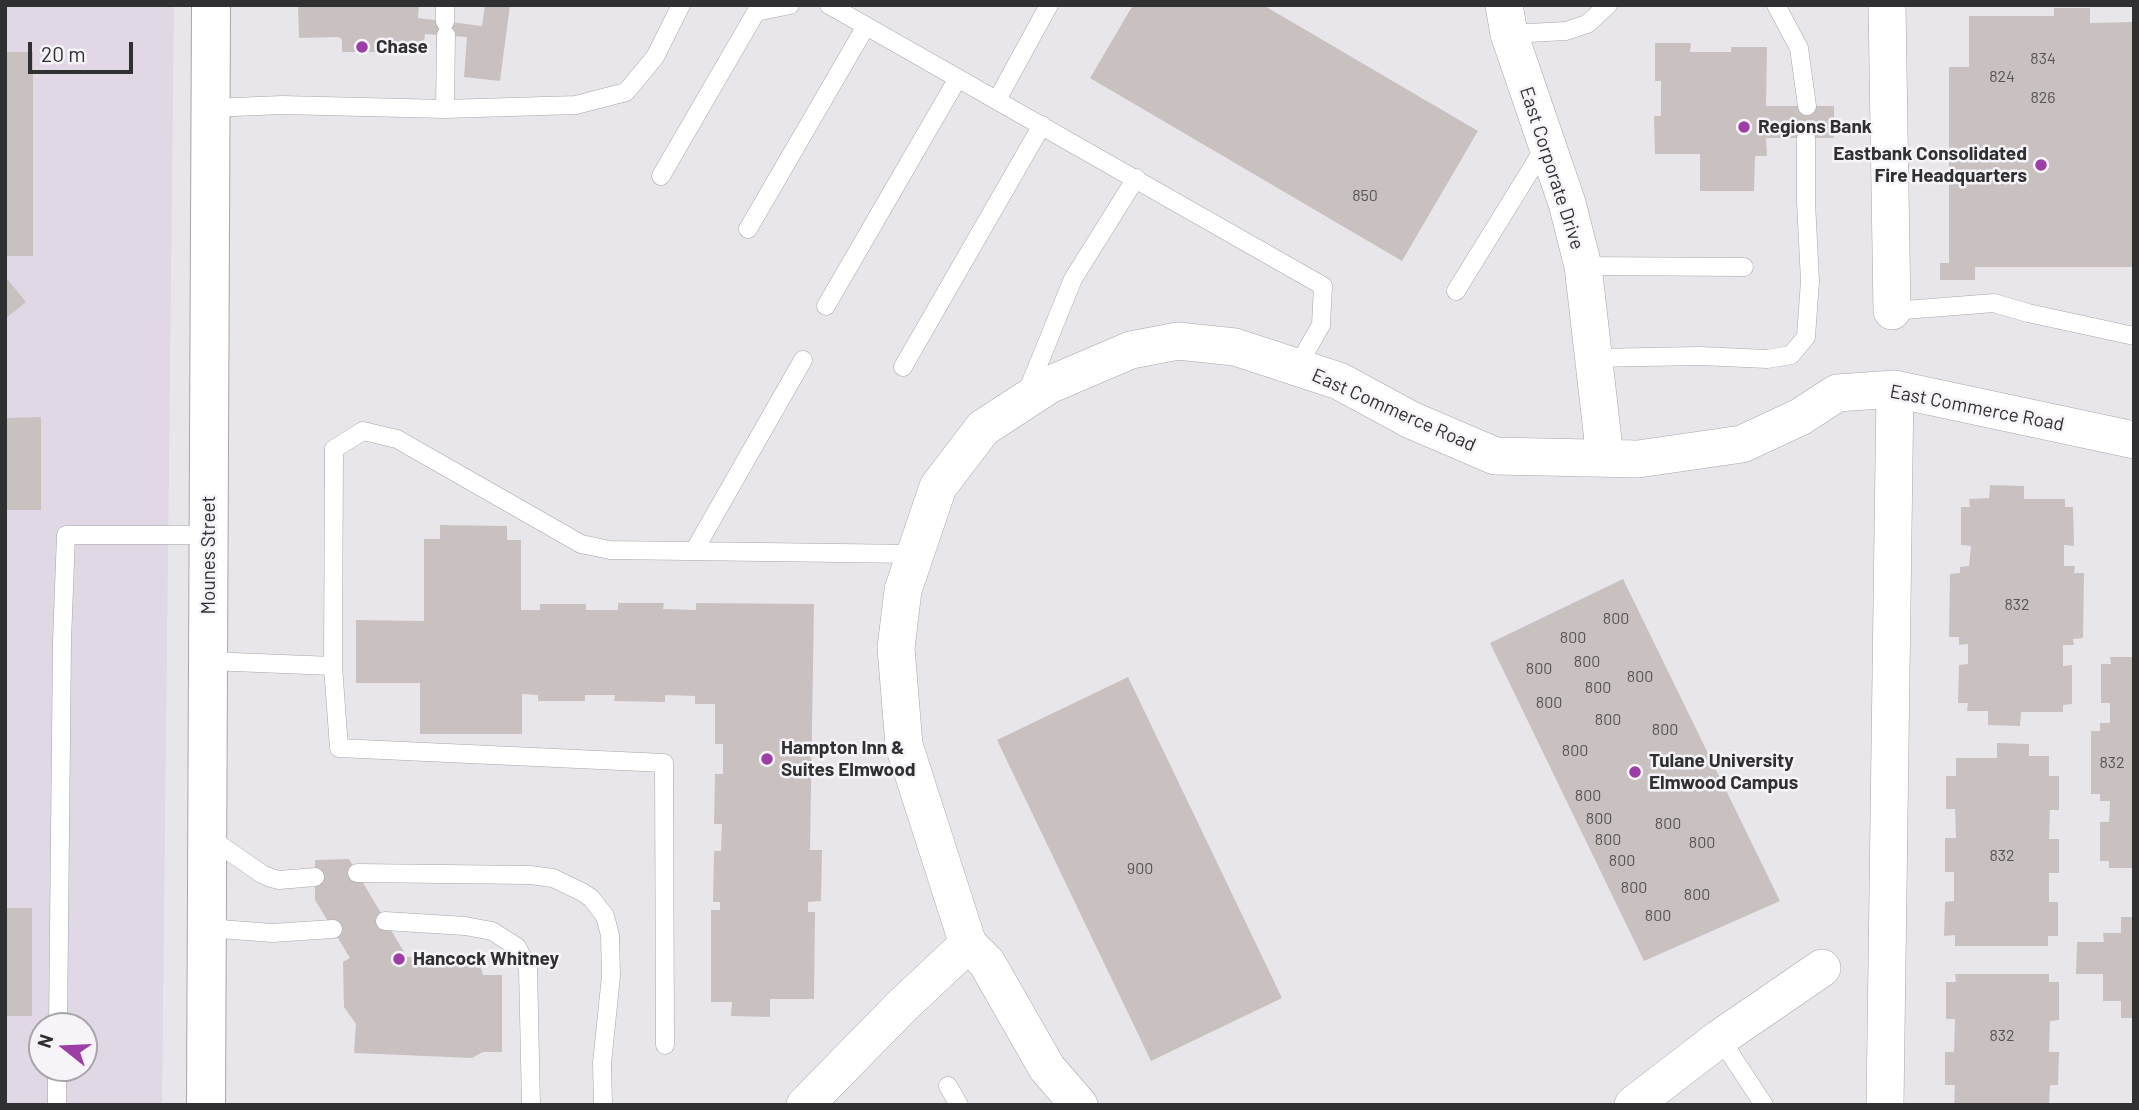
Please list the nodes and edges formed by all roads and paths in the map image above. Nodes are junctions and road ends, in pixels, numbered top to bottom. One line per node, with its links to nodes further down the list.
1 (211, 5): 15 (main road, Mounes Street)
2 (681, 5): 16 (lane)
3 (790, 5): 20 (lane)
4 (830, 5): 11 (lane)
5 (1049, 5): 13 (lane)
6 (1608, 5): 9 (lane)
7 (1887, 5): 27 (street)
8 (1778, 6): 14 (lane)
9 (1507, 19): 19 (street, East Corporate Drive)
10 (446, 21): 16 (lane)
11 (866, 26): 12 (lane); 22 (lane)
12 (958, 78): 13 (lane); 26 (lane)
13 (997, 100): 17 (lane)
14 (1807, 106)
15 (211, 108): 16 (lane); 37 (main road, Mounes Street)
16 (445, 109)
17 (1042, 125): 21 (lane); 31 (lane)
18 (1806, 139): 29 (lane)
19 (1546, 144): 23 (street, East Corporate Drive); 25 (lane)
20 (661, 176)
21 (1136, 178): 32 (lane); 34 (lane)
22 (748, 229)
23 (1583, 266): 24 (lane); 29 (street, East Corporate Drive)
24 (1744, 267)
25 (1456, 290)
26 (826, 306)
27 (1892, 311): 28 (lane)
28 (2134, 336)
29 (1593, 358): 36 (street, East Corporate Drive)
30 (803, 360): 38 (lane)
31 (903, 367)
32 (1297, 368): 34 (street, East Commerce Road); 36 (street, East Commerce Road)
33 (1895, 388): 35 (street, East Commerce Road); 36 (street, East Commerce Road); 64 (street)
34 (1023, 402): 39 (street, East Commerce Road)
35 (2134, 440)
36 (1605, 458)
37 (209, 535): 40 (main road, Mounes Street); 50 (lane)
38 (694, 551): 39 (lane); 41 (lane)
39 (915, 554): 48 (street, East Commerce Road)
40 (208, 661): 41 (lane); 42 (main road, Mounes Street)
41 (333, 666): 52 (lane)
42 (207, 836): 44 (lane); 46 (main road, Mounes Street)
43 (357, 873): 58 (lane)
44 (315, 877)
45 (386, 921): 57 (lane)
46 (207, 928): 47 (lane); 56 (main road, Mounes Street)
47 (333, 929)
48 (968, 944): 59 (street); 61 (street, East Commerce Road)
49 (1822, 968): 51 (street)
50 (58, 1012)
51 (1720, 1038): 62 (street); 63 (lane)
52 (665, 1045)
53 (57, 1082): 55 (lane)
54 (948, 1086): 60 (lane)
55 (57, 1105)
56 (206, 1105)
57 (531, 1105)
58 (603, 1105)
59 (805, 1105)
60 (959, 1105)
61 (1079, 1105)
62 (1633, 1105)
63 (1764, 1105)
64 (1885, 1105)

